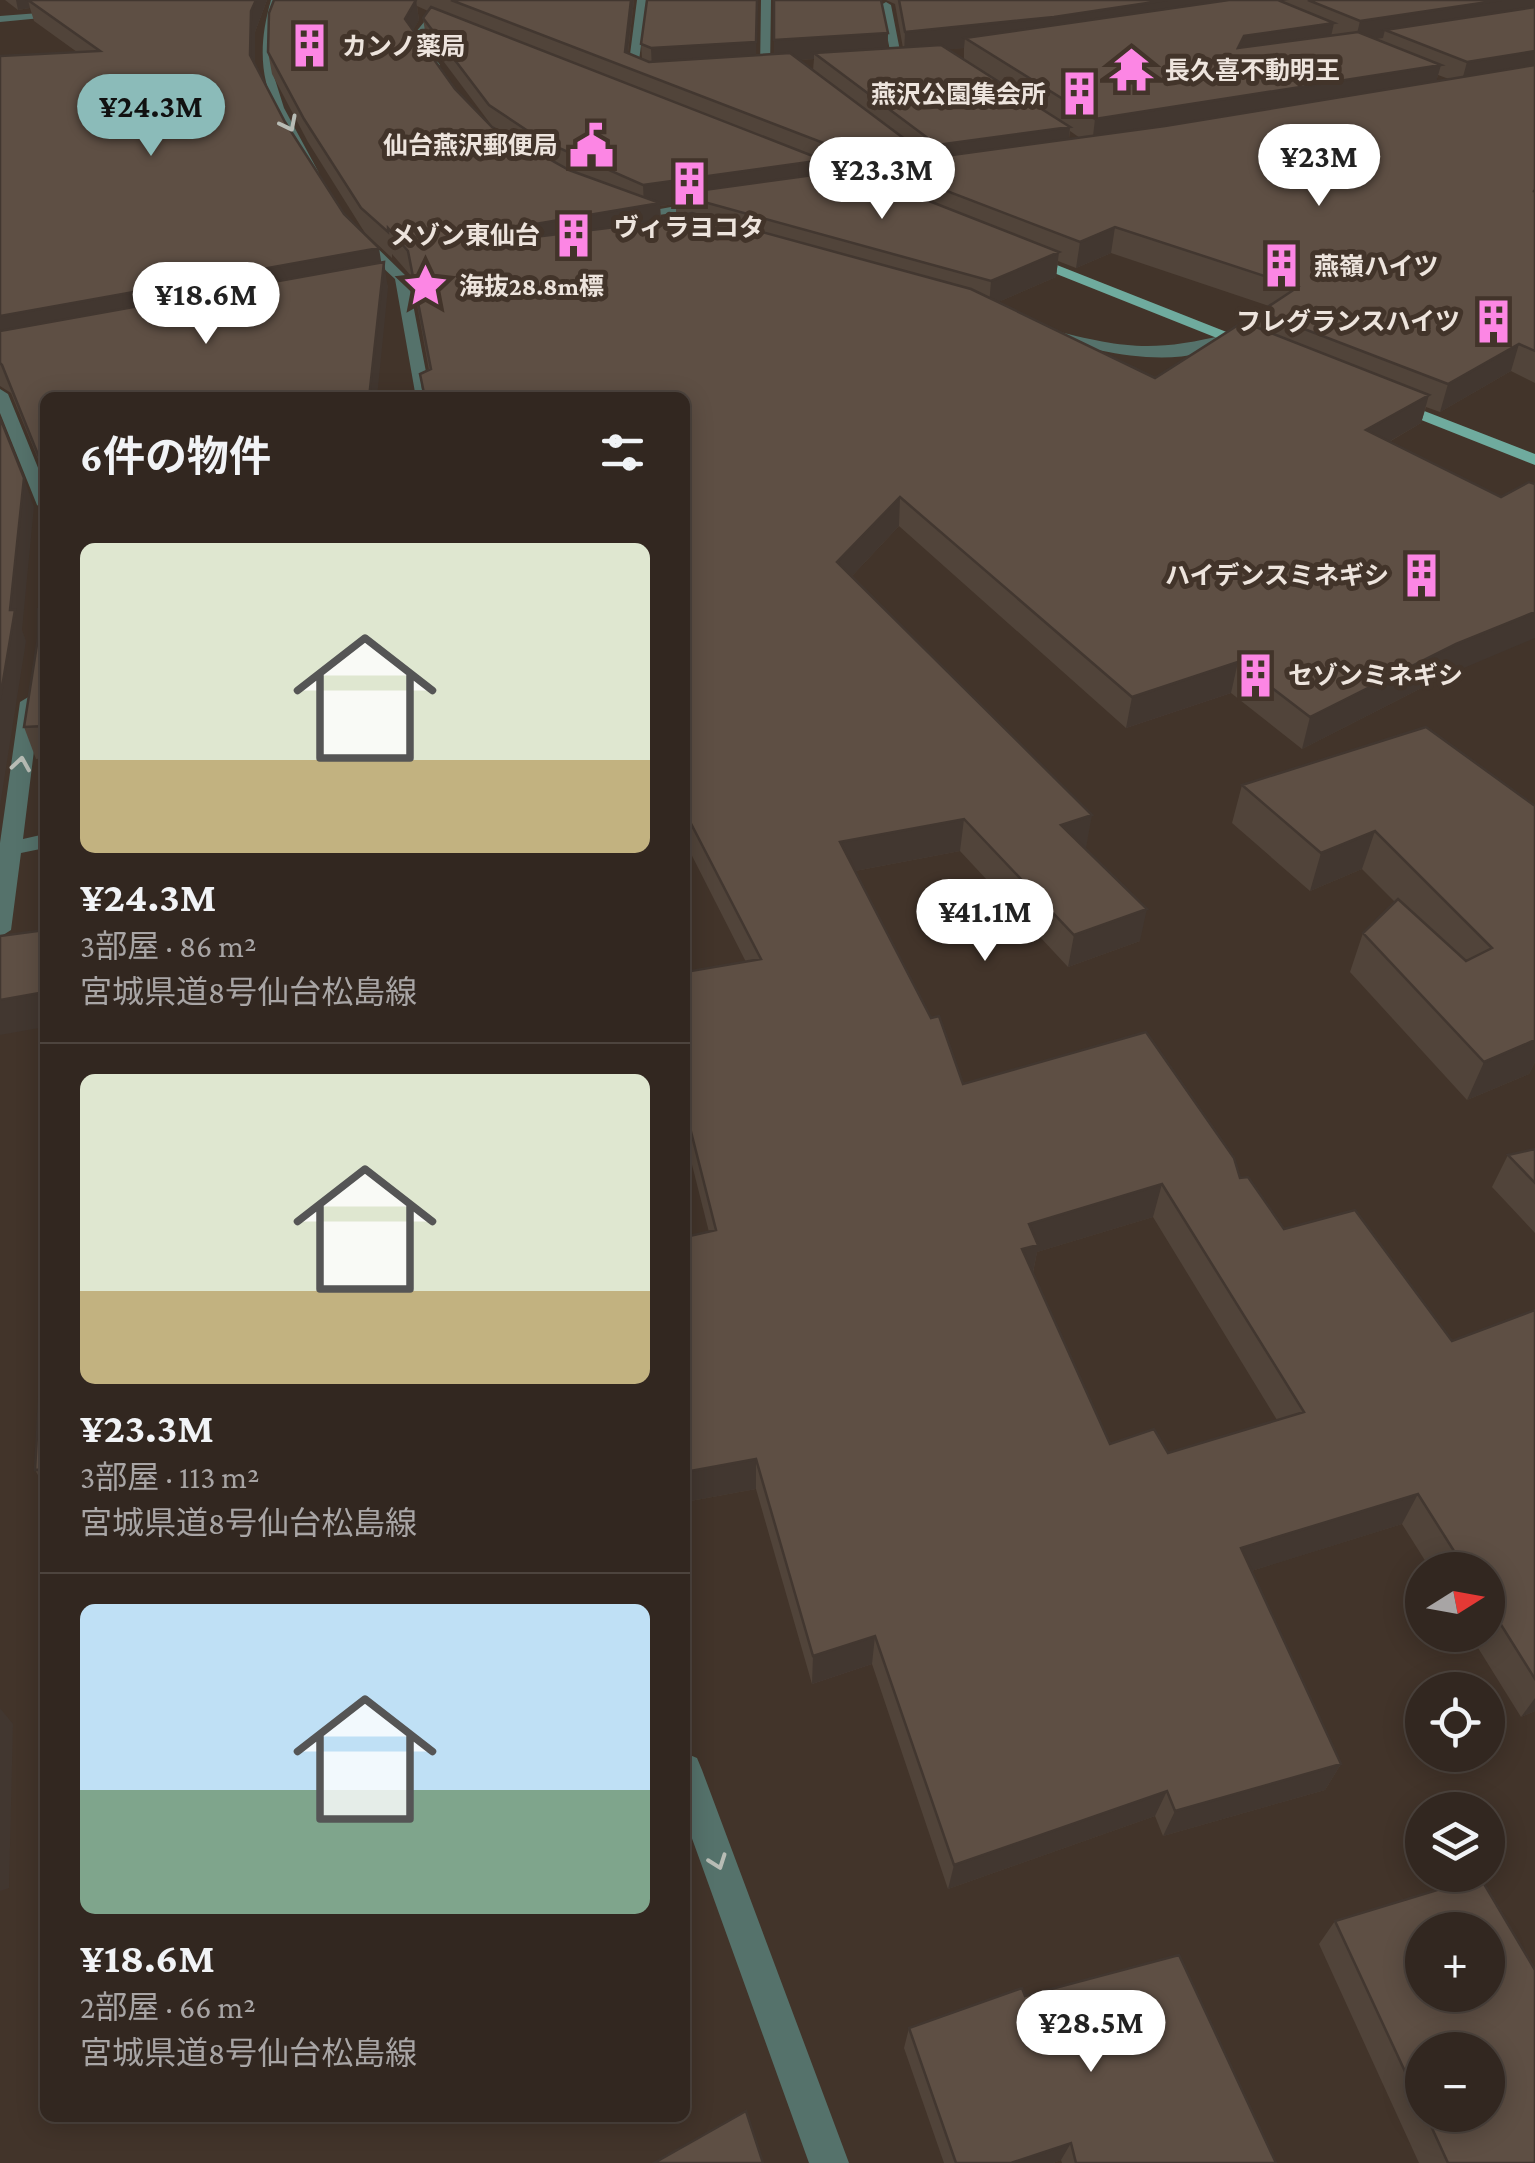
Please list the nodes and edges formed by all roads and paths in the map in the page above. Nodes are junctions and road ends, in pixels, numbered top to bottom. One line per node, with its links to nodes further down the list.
1 (276, 0): 18 (street, one-way to 18)
2 (642, 0): 17 (street)
3 (766, 0): 14 (street)
4 (886, 5): 11 (street)
5 (78, 11): 8 (street)
6 (414, 12): 7 (main road)
7 (429, 18): 9 (main road); 16 (street)
8 (0, 19)
9 (447, 26)
10 (912, 60): 11 (street)
11 (897, 61): 12 (street)
12 (880, 62)
13 (780, 70): 14 (street)
14 (765, 71): 15 (street)
15 (746, 72)
16 (443, 76)
17 (669, 76)
18 (328, 190)
19 (726, 202): 21 (street)
20 (624, 208): 21 (street)
21 (638, 214): 23 (street)
22 (347, 221): 25 (street)
23 (675, 224)
24 (1008, 249): 28 (main road)
25 (401, 278): 26 (street); 30 (street)
26 (382, 282)
27 (1038, 330): 28 (street)
28 (1228, 338): 29 (main road)
29 (1264, 352)
30 (423, 392)
31 (0, 394): 34 (street)
32 (1372, 395): 33 (main road)
33 (1535, 460)
34 (40, 492)
35 (34, 680): 37 (street, one-way to 35)
36 (40, 842): 37 (street)
37 (4, 850): 38 (street)
38 (0, 930)
39 (690, 1784): 40 (street, one-way to 40)
40 (829, 2163)

